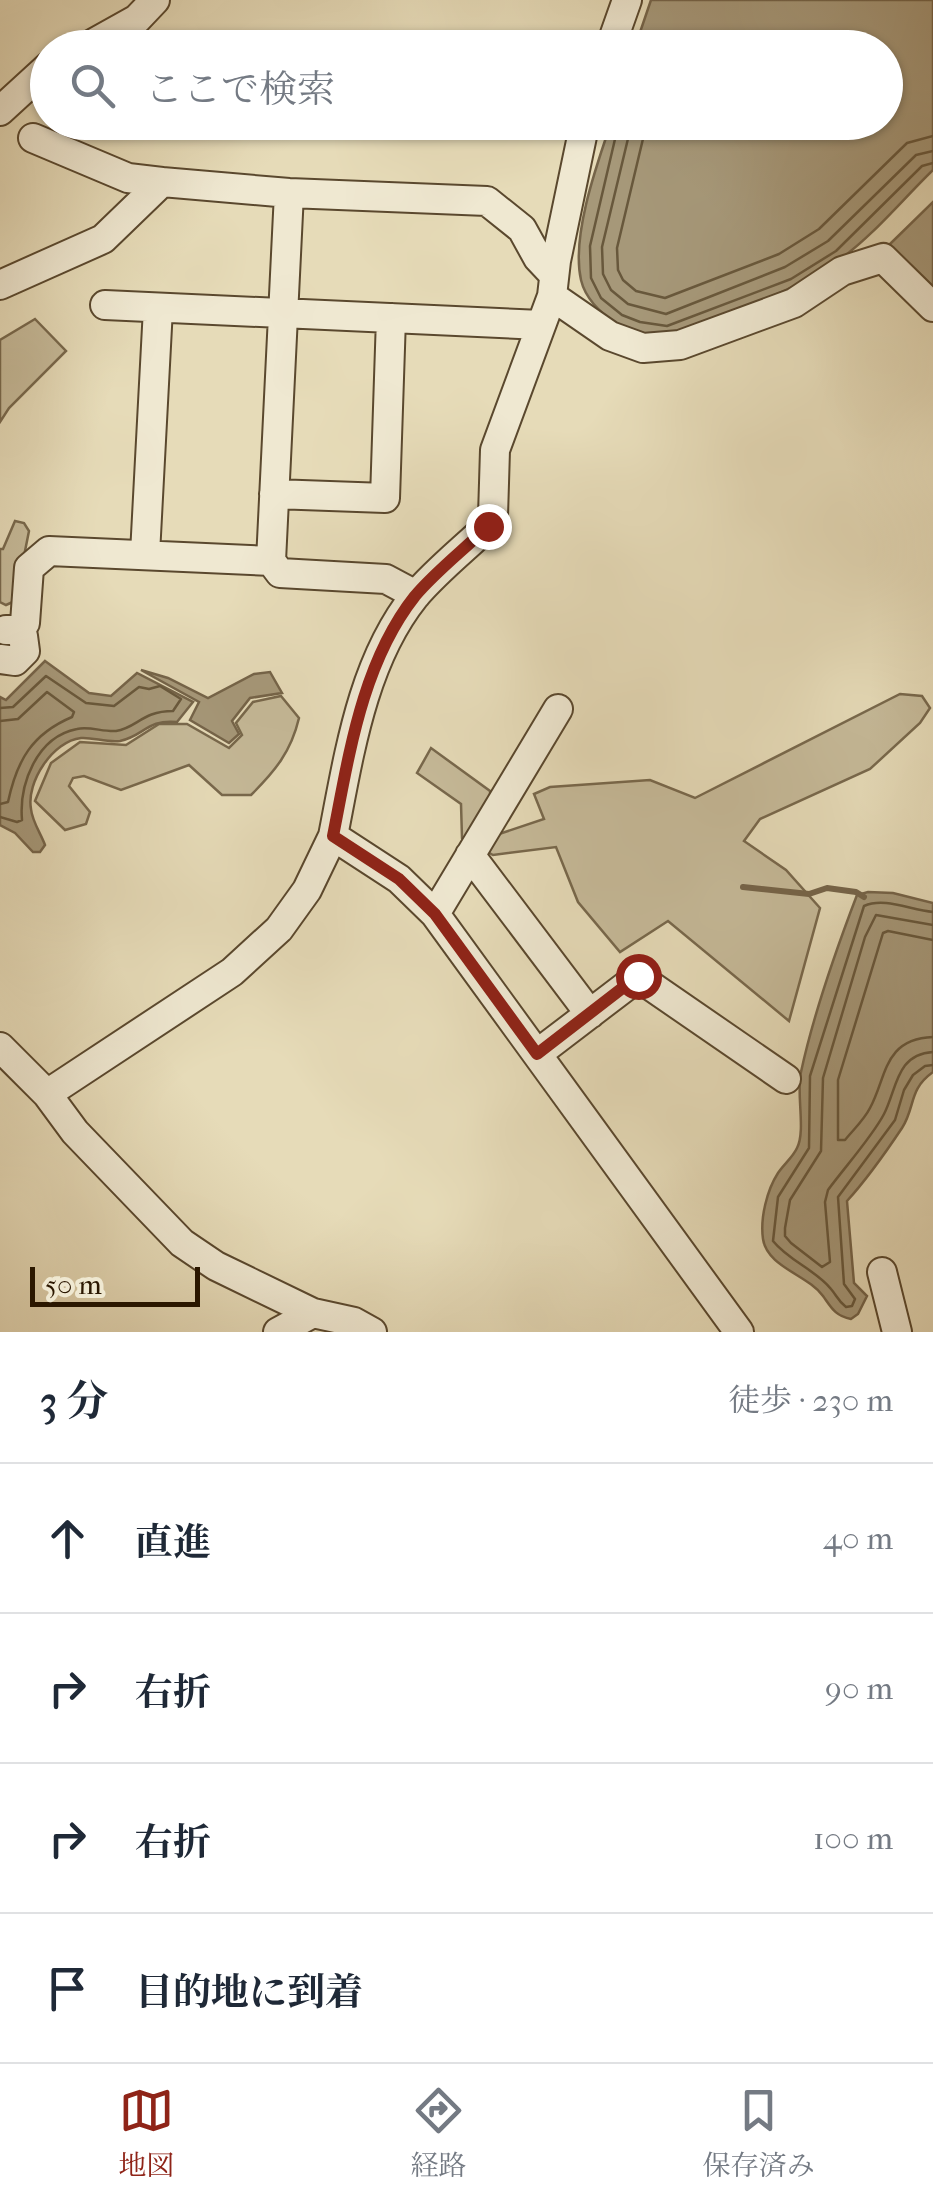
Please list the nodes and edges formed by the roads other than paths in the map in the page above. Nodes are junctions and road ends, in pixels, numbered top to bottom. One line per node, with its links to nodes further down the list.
1 (155, 0): 3 (street)
2 (627, 0): 4 (street)
3 (117, 30)
4 (616, 30)
5 (30, 84): 6 (street)
6 (0, 111)
7 (39, 140): 9 (street)
8 (582, 140): 12 (street)
9 (162, 182): 10 (street); 11 (street)
10 (289, 193): 12 (street); 16 (street)
11 (0, 285)
12 (554, 285): 15 (street); 18 (street)
13 (105, 306): 14 (street)
14 (158, 308): 16 (street); 20 (street)
15 (933, 308)
16 (283, 313): 17 (street); 19 (street)
17 (391, 318): 18 (street); 19 (street)
18 (541, 325): 22 (street)
19 (274, 494): 21 (street)
20 (146, 554): 21 (street); 23 (street)
21 (271, 561): 22 (street)
22 (416, 595): 26 (street)
23 (9, 633): 24 (street)
24 (0, 659)
25 (558, 710): 27 (street)
26 (333, 836): 28 (street); 33 (street)
27 (470, 855): 28 (street); 29 (street)
28 (435, 914): 31 (street)
29 (590, 1014): 31 (street); 32 (street)
30 (0, 1047): 33 (street)
31 (537, 1054): 38 (street)
32 (786, 1078)
33 (47, 1094): 35 (street)
34 (882, 1272): 39 (street)
35 (313, 1312): 36 (street); 37 (street)
36 (278, 1332)
37 (372, 1332)
38 (740, 1332)
39 (897, 1332)

